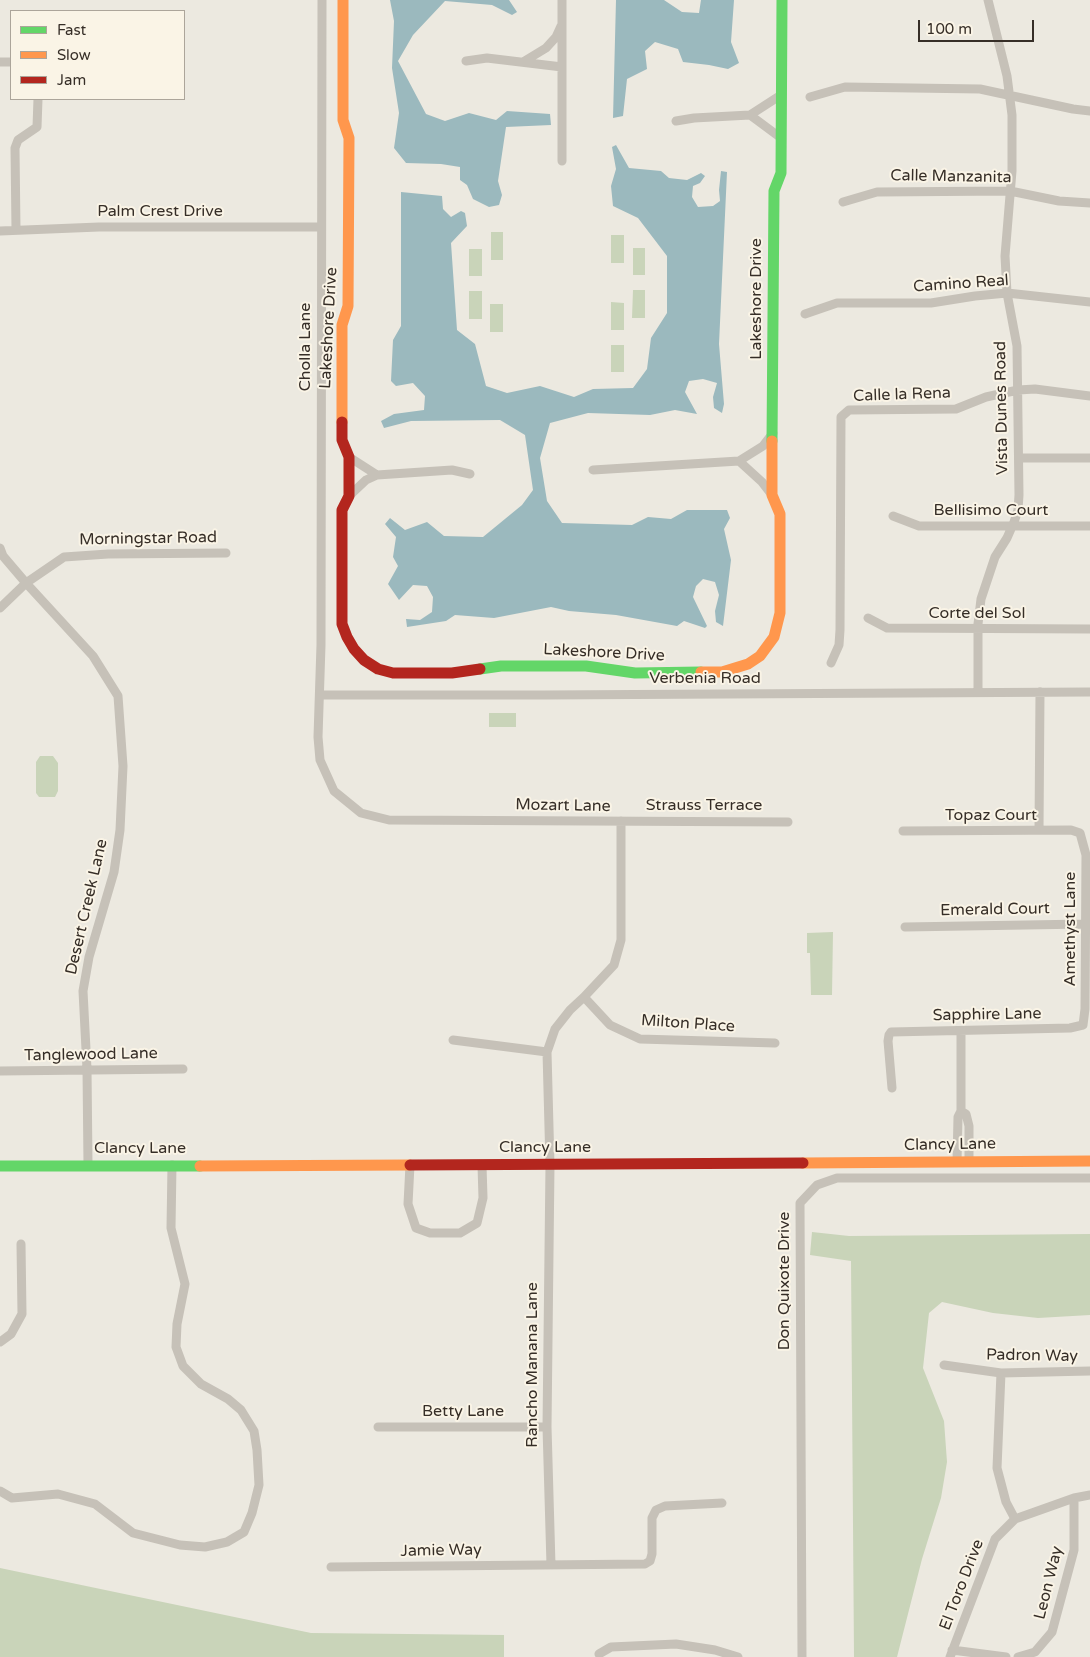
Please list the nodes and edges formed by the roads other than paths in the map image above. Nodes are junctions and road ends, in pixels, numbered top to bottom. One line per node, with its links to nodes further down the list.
1 (322, 0): 22 (street, Cholla Lane)
2 (343, 0): 31 (street, Lakeshore Drive)
3 (562, 0): 6 (street)
4 (782, 0): 11 (street, Lakeshore Drive)
5 (988, 0): 10 (street, Vista Dunes Road)
6 (562, 24): 8 (street); 9 (street)
7 (466, 61): 8 (street)
8 (523, 62): 9 (street)
9 (562, 67): 18 (street)
10 (1010, 94): 12 (street); 14 (street); 19 (street, Vista Dunes Road)
11 (781, 95): 15 (street); 17 (street, Lakeshore Drive)
12 (810, 97)
13 (38, 100): 23 (street)
14 (1090, 111)
15 (750, 115): 16 (street); 17 (street)
16 (676, 121)
17 (781, 138): 30 (street, Lakeshore Drive)
18 (562, 161)
19 (1010, 191): 20 (street, Calle Manzanita); 21 (street, Calle Manzanita); 25 (street, Vista Dunes Road)
20 (843, 202)
21 (1090, 203)
22 (321, 227): 23 (street, Palm Crest Drive); 54 (street, Cholla Lane)
23 (16, 230): 24 (street, Palm Crest Drive)
24 (0, 231)
25 (1007, 293): 26 (street, Camino Real); 27 (street, Camino Real); 28 (street, Vista Dunes Road)
26 (1090, 302)
27 (806, 314)
28 (1018, 390): 29 (street, Calle la Rena); 32 (street, Vista Dunes Road); 50 (street, Calle la Rena)
29 (1090, 396)
30 (773, 433): 34 (street); 38 (street, Lakeshore Drive)
31 (350, 457): 37 (street); 39 (street, Lakeshore Drive)
32 (1019, 458): 33 (street); 41 (street, Vista Dunes Road)
33 (1090, 458)
34 (739, 461): 35 (street); 38 (street)
35 (593, 470)
36 (470, 474): 37 (street)
37 (377, 475): 39 (street)
38 (772, 495): 39 (street, Lakeshore Drive)
39 (349, 496)
40 (893, 516): 41 (street, Bellisimo Court)
41 (1013, 526): 42 (street, Bellisimo Court); 48 (street, Vista Dunes Road)
42 (1090, 526)
43 (0, 548): 45 (street, Desert Creek Lane)
44 (226, 553): 45 (street, Morningstar Road)
45 (26, 583): 46 (street, Morningstar Road); 68 (street, Desert Creek Lane)
46 (0, 608)
47 (868, 618): 48 (street, Corte del Sol)
48 (978, 629): 49 (street, Corte del Sol); 51 (street, Vista Dunes Road)
49 (1090, 629)
50 (832, 663)
51 (978, 692): 52 (street, Verbenia Road); 54 (street, Verbenia Road)
52 (1040, 692): 53 (street, Verbenia Road); 57 (street)
53 (1090, 692)
54 (320, 695): 55 (street, Mozart Lane)
55 (621, 821): 56 (street, Strauss Terrace); 62 (street, Mozart Lane)
56 (788, 822)
57 (1039, 830): 58 (street, Topaz Court); 59 (street, Topaz Court)
58 (903, 831)
59 (1080, 833): 60 (street, Amethyst Lane)
60 (1086, 924): 61 (street, Emerald Court); 63 (street, Amethyst Lane)
61 (905, 927)
62 (584, 997): 66 (street, Milton Place); 67 (street, Mozart Lane)
63 (1083, 1025): 64 (street, Sapphire Lane)
64 (961, 1031): 71 (street, Sapphire Lane); 72 (street)
65 (453, 1040): 67 (street)
66 (775, 1043)
67 (547, 1052): 80 (street, Mozart Lane)
68 (87, 1069): 69 (street, Tanglewood Lane); 70 (street, Tanglewood Lane); 76 (street, Desert Creek Lane)
69 (183, 1069)
70 (0, 1071)
71 (892, 1088)
72 (961, 1111): 73 (street); 75 (street)
73 (969, 1161): 74 (street, Clancy Lane); 75 (street, Clancy Lane)
74 (1090, 1161)
75 (957, 1162): 80 (street, Clancy Lane)
76 (88, 1165): 77 (street, Clancy Lane); 81 (street, Clancy Lane)
77 (172, 1165): 78 (street, Clancy Lane); 90 (street)
78 (410, 1165): 79 (street, Clancy Lane); 79 (street)
79 (482, 1165): 80 (street, Clancy Lane)
80 (550, 1165): 88 (street, Rancho Manana Lane)
81 (0, 1166)
82 (1090, 1178): 100 (street, Don Quixote Drive)
83 (21, 1244): 84 (street)
84 (0, 1342)
85 (944, 1365): 87 (street, Padron Way)
86 (1090, 1371): 87 (street, Padron Way)
87 (1001, 1373): 94 (street)
88 (547, 1427): 89 (street, Betty Lane); 95 (street, Rancho Manana Lane)
89 (378, 1428)
90 (0, 1491)
91 (1090, 1495): 92 (street, El Toro Drive)
92 (1074, 1498): 94 (street, El Toro Drive); 102 (street, Leon Way)
93 (722, 1503): 95 (street, Jamie Way)
94 (1015, 1519): 97 (street, El Toro Drive)
95 (551, 1565): 96 (street, Jamie Way)
96 (331, 1567)
97 (951, 1653): 101 (street)
98 (599, 1654): 99 (street)
99 (738, 1657)
100 (802, 1657)
101 (1006, 1657)
102 (1018, 1657)

